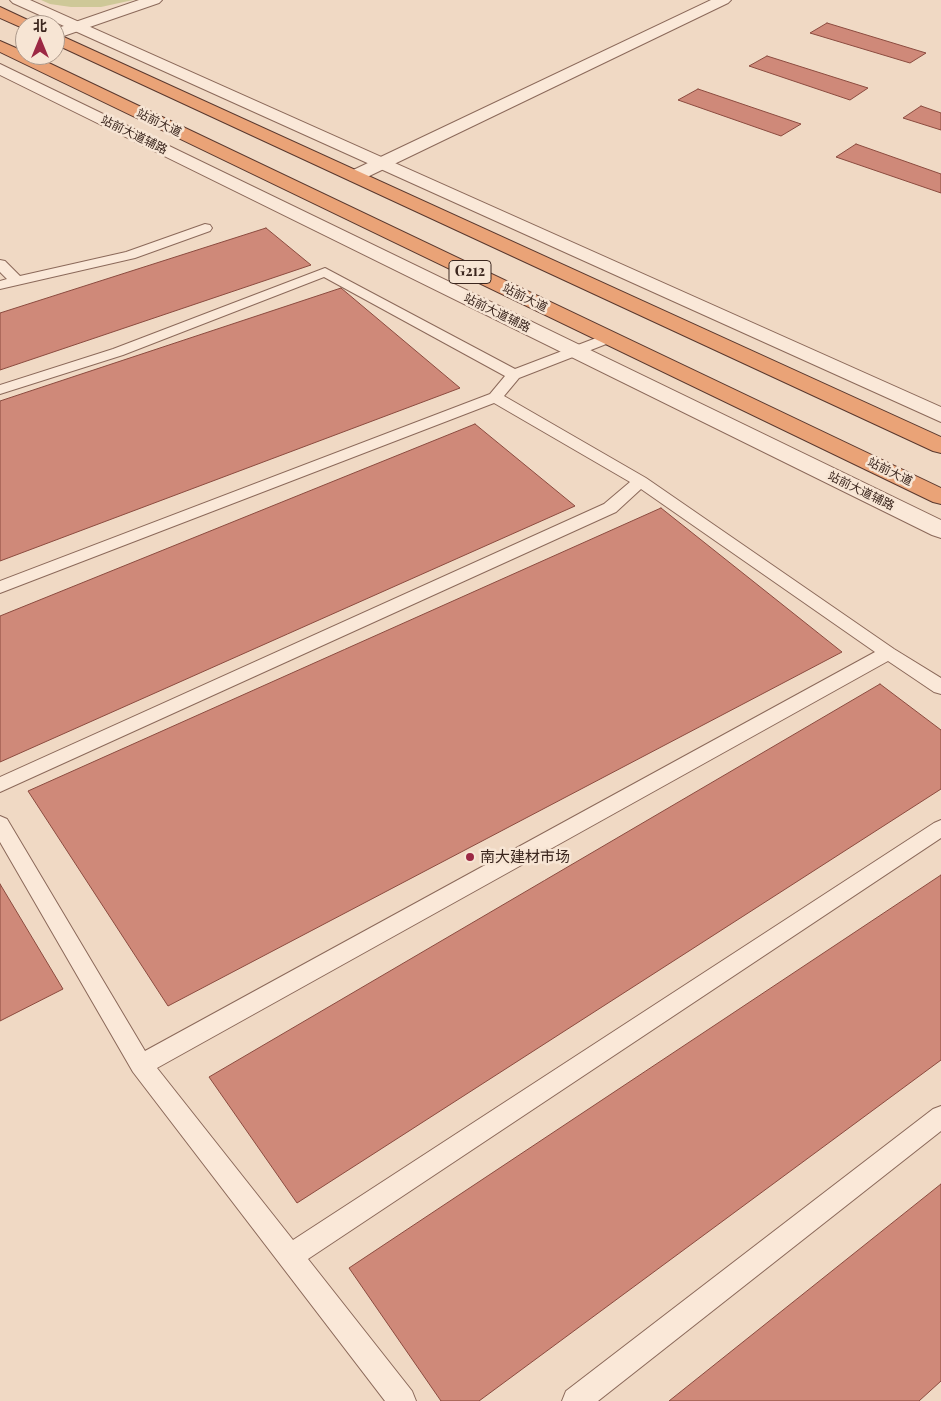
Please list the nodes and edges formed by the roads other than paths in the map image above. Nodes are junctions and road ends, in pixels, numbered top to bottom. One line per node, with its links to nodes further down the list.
1 (18, 0): 6 (street)
2 (154, 0): 6 (street)
3 (724, 0): 11 (street)
4 (0, 12): 5 (highway)
5 (15, 19)
6 (78, 27): 7 (street); 11 (street)
7 (65, 32)
8 (65, 41): 12 (highway, G212)
9 (0, 46): 17 (highway, 站前大道 / G212)
10 (0, 69): 18 (street, 站前大道辅路)
11 (381, 164): 12 (street); 22 (street)
12 (355, 176): 23 (highway, G212)
13 (205, 228): 15 (lane)
14 (0, 264): 15 (lane)
15 (16, 280): 16 (lane)
16 (0, 285)
17 (608, 338): 18 (lane); 25 (highway, 站前大道 / G212)
18 (574, 351): 19 (lane); 26 (street, 站前大道辅路)
19 (514, 375): 20 (lane); 21 (lane)
20 (0, 390)
21 (495, 397): 24 (lane); 27 (lane)
22 (941, 415)
23 (941, 446)
24 (640, 481): 28 (lane); 30 (lane)
25 (941, 497)
26 (941, 530)
27 (0, 587)
28 (888, 653): 29 (lane); 33 (lane)
29 (941, 687)
30 (0, 785)
31 (0, 824): 33 (lane)
32 (941, 828): 35 (lane)
33 (142, 1065): 35 (lane)
34 (941, 1117): 37 (lane)
35 (291, 1256): 36 (lane)
36 (402, 1401)
37 (576, 1401)

